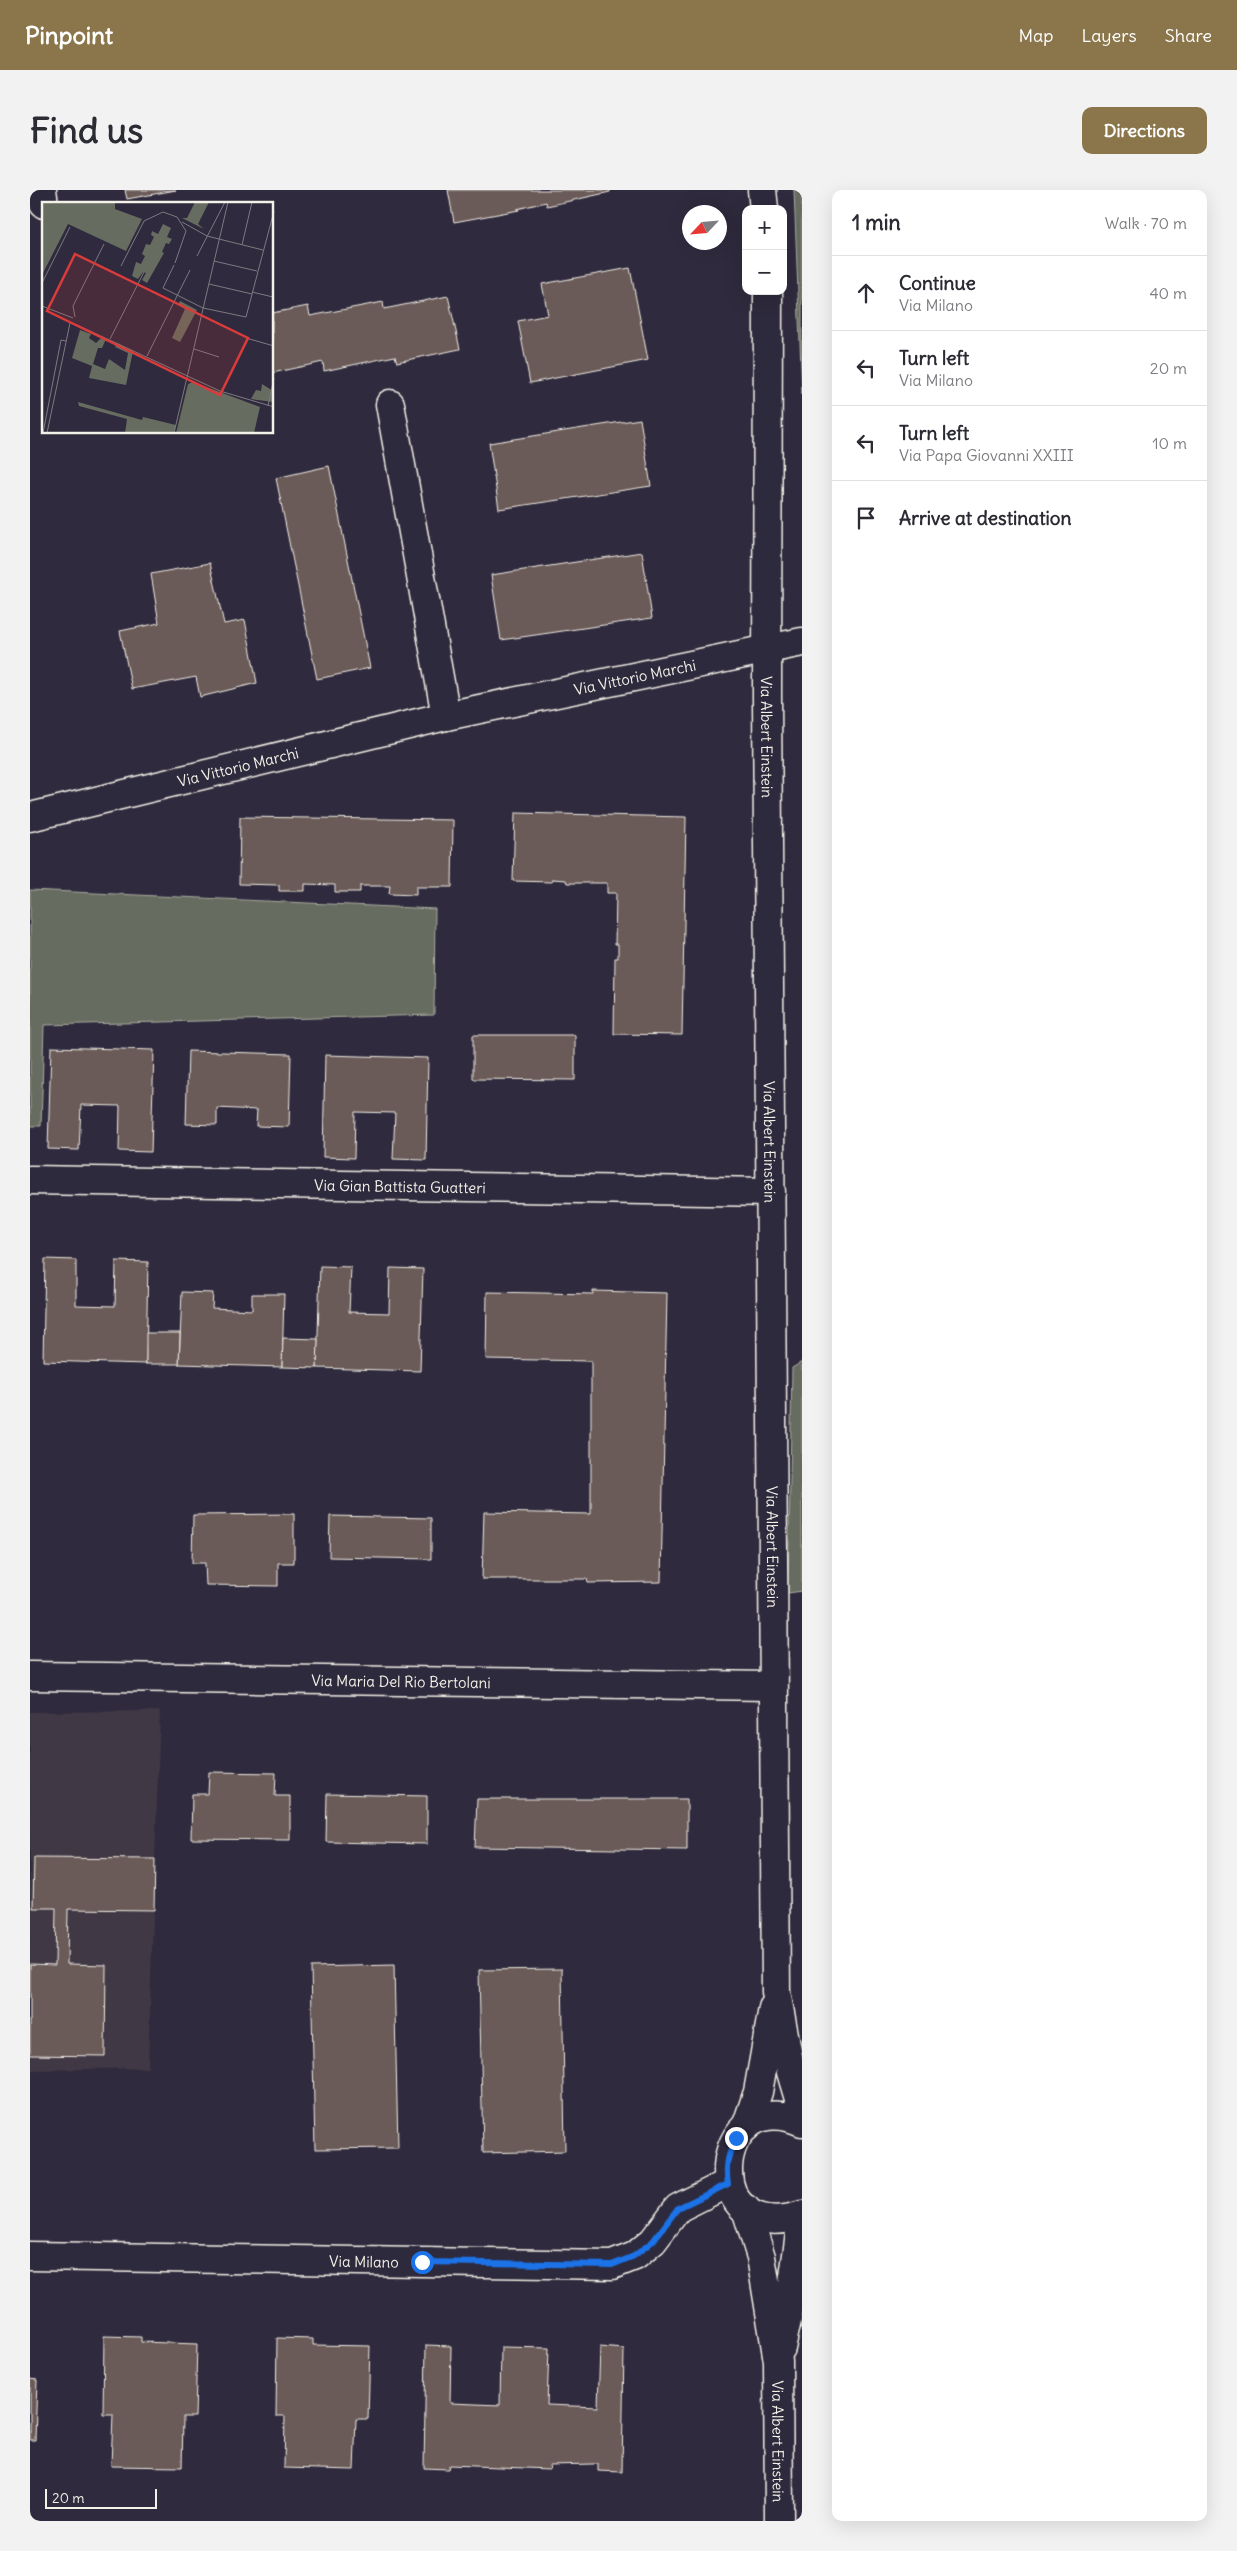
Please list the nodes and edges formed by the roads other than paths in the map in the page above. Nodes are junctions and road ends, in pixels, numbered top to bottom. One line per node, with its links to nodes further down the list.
1 (762, 190): 2 (street)
2 (764, 205)
3 (768, 295): 6 (street, Via Albert Einstein)
4 (390, 404): 7 (street)
5 (802, 642): 6 (street, Via Vittorio Marchi)
6 (766, 650): 7 (street, Via Vittorio Marchi); 10 (street, Via Albert Einstein)
7 (446, 716): 8 (street, Via Vittorio Marchi)
8 (30, 817)
9 (30, 1180): 10 (street, Via Gian Battista Guatteri)
10 (771, 1192): 12 (street, Via Albert Einstein)
11 (30, 1676): 12 (street, Via Maria Del Rio Bertolani)
12 (773, 1686): 13 (street, Via Albert Einstein)
13 (776, 1992): 14 (street, Via Albert Einstein); 16 (street, Via Albert Einstein)
14 (802, 2109)
15 (802, 2122): 16 (street)
16 (746, 2127): 17 (street, Via Albert Einstein)
17 (728, 2184): 18 (street); 20 (street, Via Milano)
18 (746, 2209): 19 (street); 21 (street, Via Albert Einstein)
19 (802, 2217): 21 (street, Via Albert Einstein)
20 (30, 2256)
21 (778, 2361): 22 (street, Via Albert Einstein)
22 (779, 2521)

